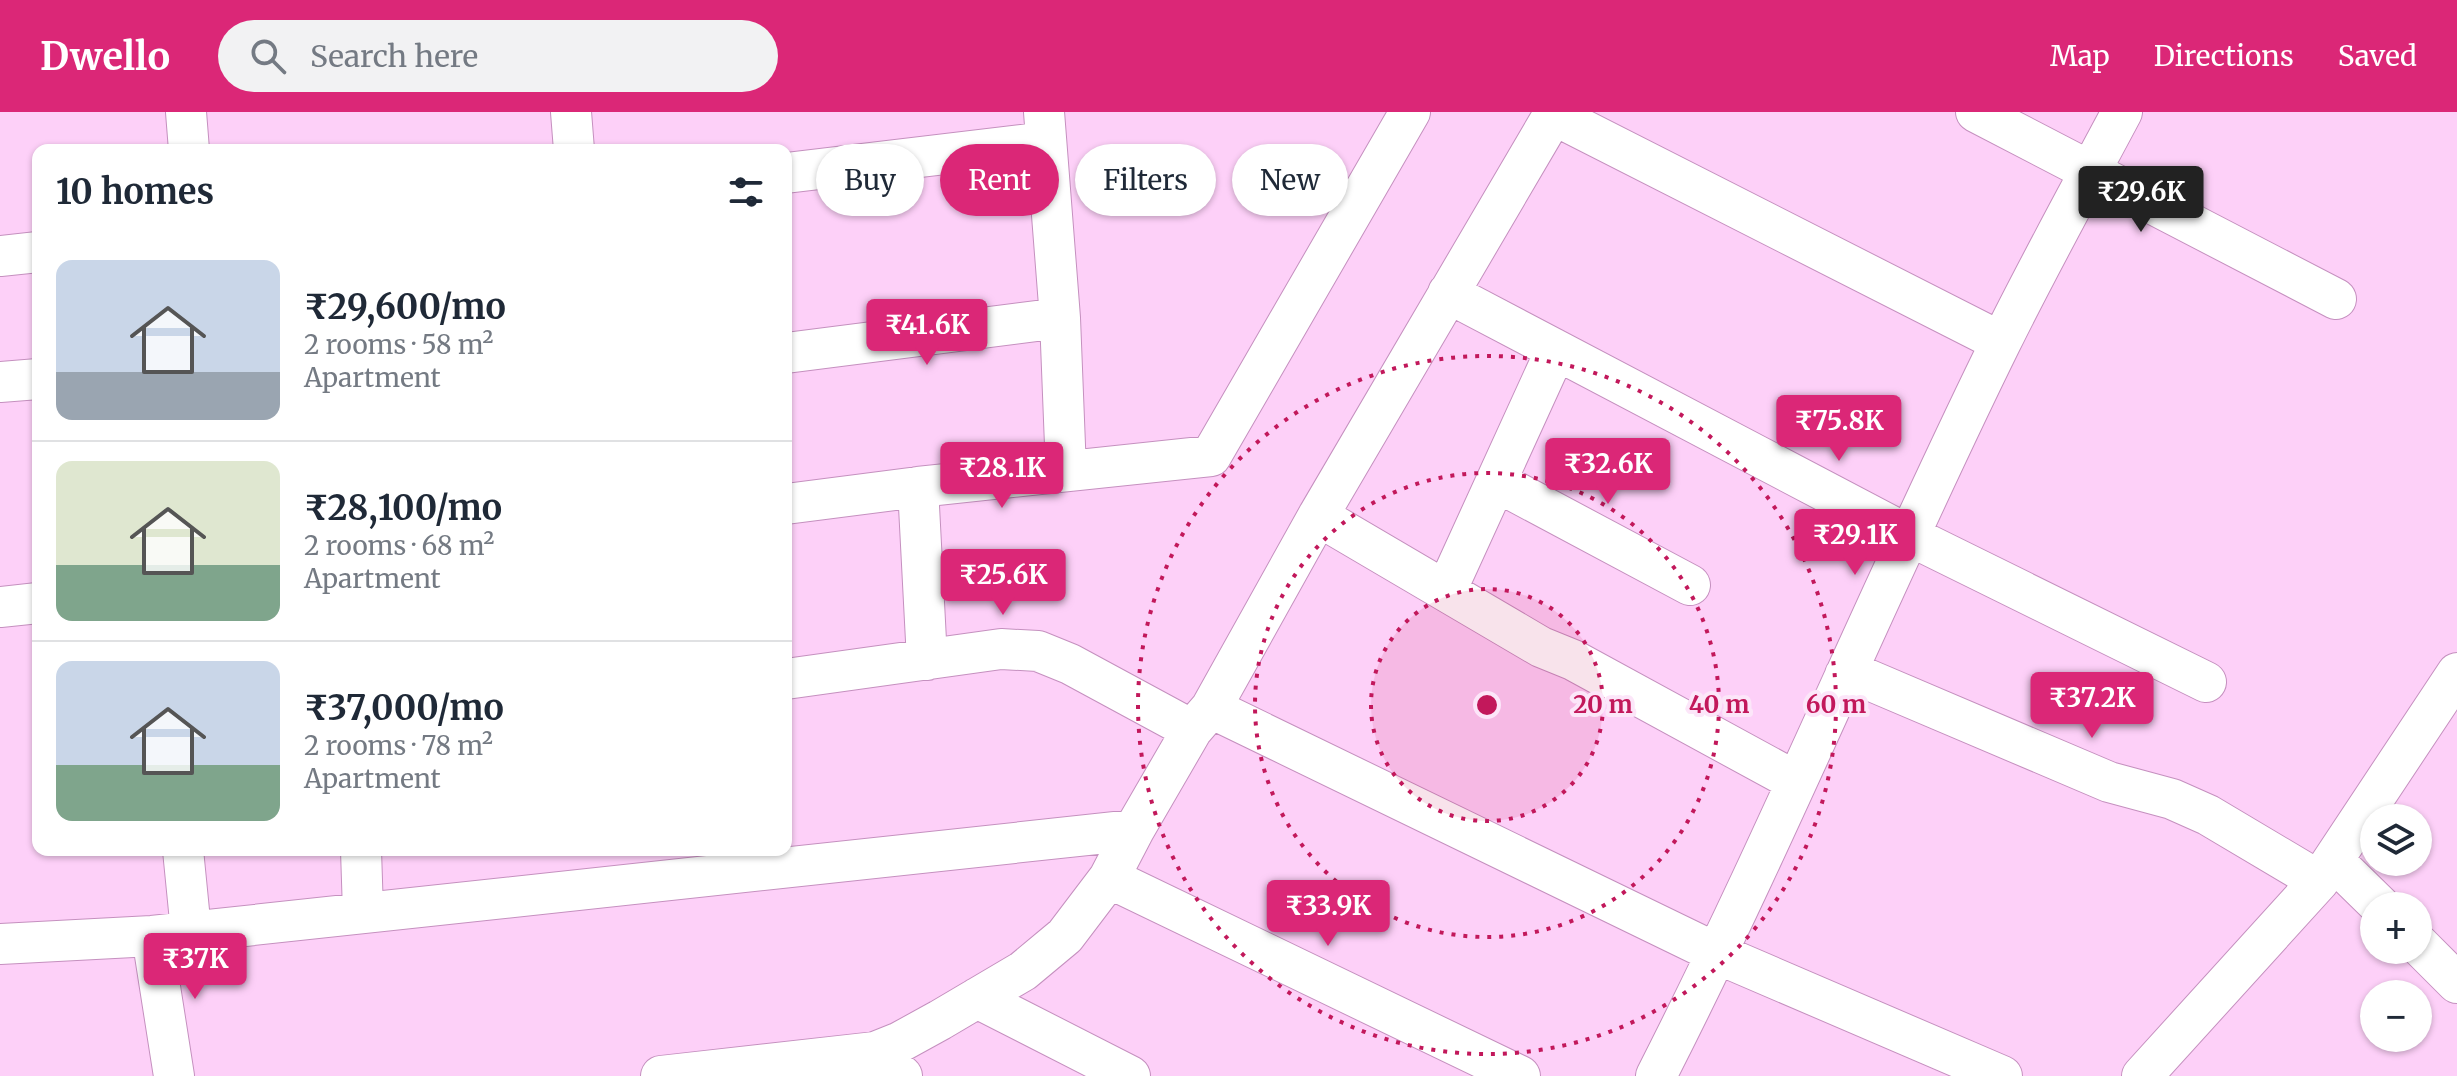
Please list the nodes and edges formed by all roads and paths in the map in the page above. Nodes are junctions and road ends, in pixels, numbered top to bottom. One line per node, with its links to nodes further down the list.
1 (186, 112): 8 (street)
2 (571, 112): 9 (street)
3 (1410, 112): 22 (street)
4 (1976, 112): 11 (street)
5 (2122, 112): 11 (street)
6 (1555, 113): 14 (street); 17 (street)
7 (1045, 127): 10 (street); 16 (street)
8 (189, 144)
9 (574, 144)
10 (792, 172)
11 (2090, 172): 15 (street); 17 (street)
12 (32, 253): 13 (street)
13 (0, 256)
14 (1448, 293): 18 (street); 26 (street)
15 (2336, 299)
16 (1060, 318): 19 (street); 22 (street)
17 (2001, 342): 27 (street)
18 (1556, 350): 23 (street); 27 (street)
19 (792, 352)
20 (32, 379): 21 (street)
21 (0, 382)
22 (1066, 471): 24 (street)
23 (1497, 482): 28 (street); 29 (street)
24 (918, 487): 25 (street); 32 (street)
25 (792, 503)
26 (1318, 516): 29 (street); 37 (street)
27 (1910, 536): 33 (street); 35 (street)
28 (1690, 585)
29 (1446, 591): 38 (street)
30 (32, 604): 31 (street)
31 (0, 607)
32 (927, 660): 34 (street); 37 (street)
33 (1845, 675): 38 (street); 42 (street)
34 (792, 678)
35 (2206, 682)
36 (2454, 686): 42 (street)
37 (1202, 719): 39 (street); 48 (street)
38 (1795, 781): 48 (street)
39 (1134, 830): 43 (street); 45 (street)
40 (182, 856): 46 (street)
41 (361, 856): 45 (street)
42 (2326, 871): 44 (street); 59 (street)
43 (1109, 878): 51 (street); 56 (street)
44 (2360, 893)
45 (363, 912): 46 (street)
46 (172, 933): 47 (street); 53 (street)
47 (0, 944)
48 (1718, 954): 57 (street); 58 (street)
49 (2432, 958): 50 (street)
50 (2457, 983)
51 (977, 998): 52 (street); 55 (street)
52 (877, 1068): 54 (street)
53 (174, 1076)
54 (661, 1076)
55 (1130, 1076)
56 (1520, 1076)
57 (1656, 1076)
58 (2002, 1076)
59 (2142, 1076)

